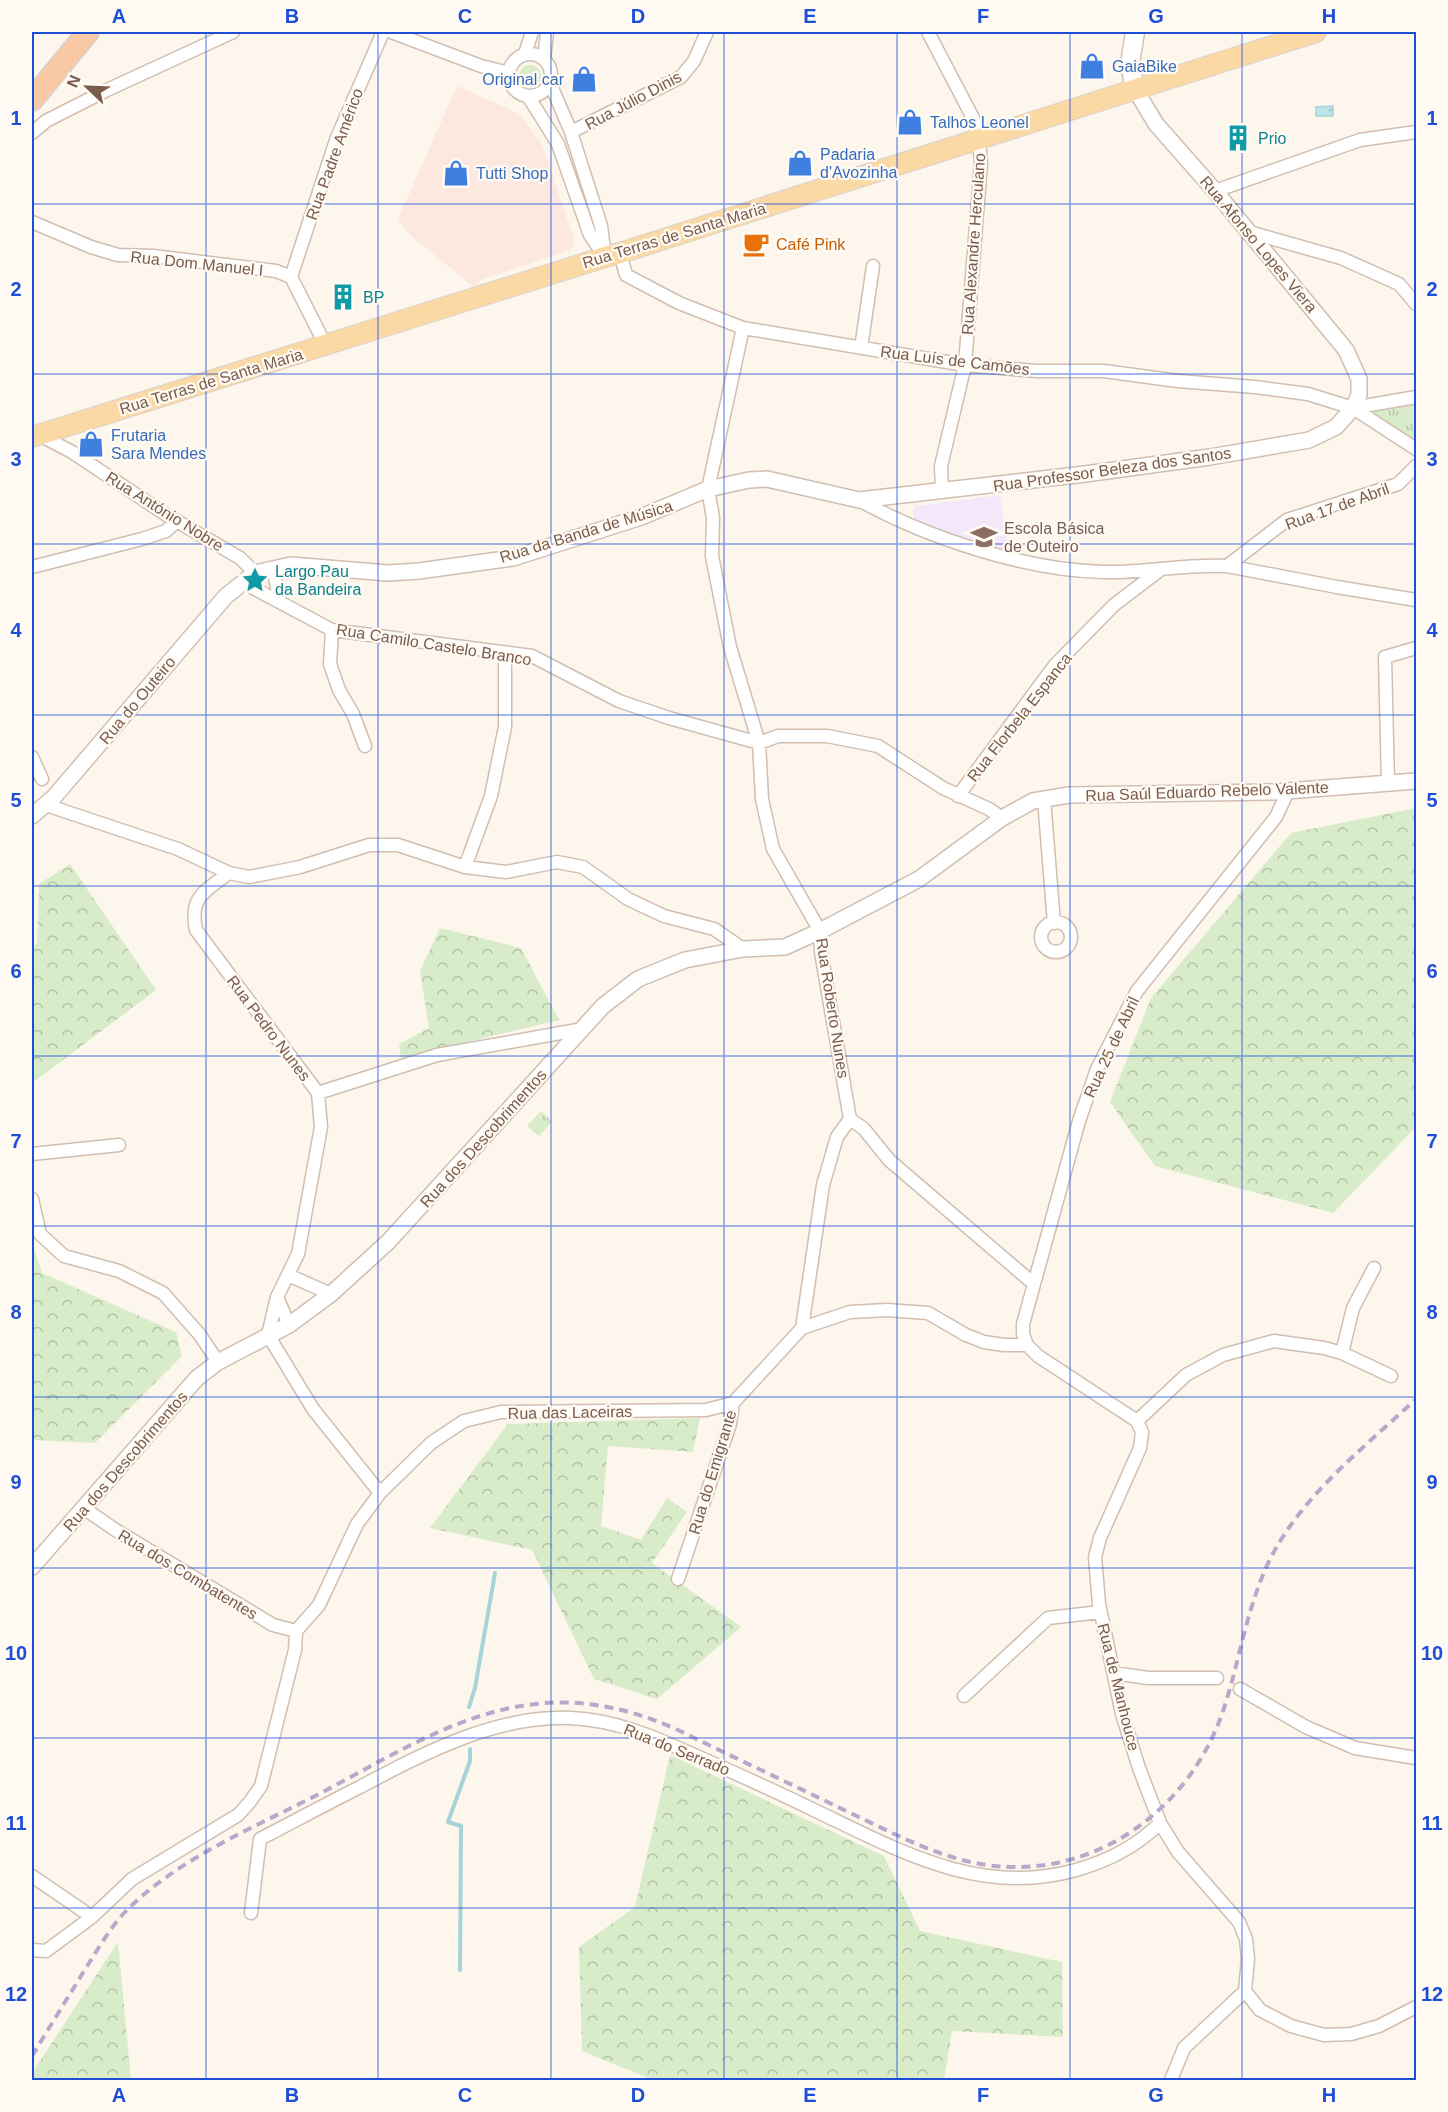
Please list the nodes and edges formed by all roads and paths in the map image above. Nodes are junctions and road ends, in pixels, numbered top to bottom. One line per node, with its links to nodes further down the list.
1 (76, 32): 16 (highway)
2 (88, 32): 19 (highway)
3 (233, 32): 22 (street)
4 (382, 32): 29 (street, Rua Padre Américo)
5 (391, 32): 14 (street)
6 (532, 32): 12 (street)
7 (547, 32): 13 (street)
8 (706, 32): 20 (street, Rua Júlio Dinis)
9 (928, 32): 23 (street, Rua Alexandre Herculano)
10 (1135, 32): 17 (main road)
11 (1316, 32): 17 (main road, Rua Terras de Santa Maria)
12 (525, 54): 13 (street); 14 (street)
13 (544, 59): 15 (street)
14 (509, 73): 18 (street)
15 (550, 83): 18 (street); 20 (street)
16 (32, 86)
17 (1135, 89): 23 (main road, Rua Terras de Santa Maria); 24 (street, Rua Afonso Lopes Viera)
18 (528, 96): 27 (street)
19 (32, 100)
20 (571, 132): 27 (street)
21 (1416, 132): 24 (street)
22 (32, 133)
23 (979, 139): 27 (main road, Rua Terras de Santa Maria); 34 (street, Rua Alexandre Herculano)
24 (1215, 191): 26 (street, Rua Afonso Lopes Viera)
25 (32, 222): 29 (street, Rua Dom Manuel I)
26 (1249, 232): 30 (street); 36 (street, Rua Afonso Lopes Viera)
27 (613, 255): 31 (street, Rua Luís de Camões); 32 (main road, Rua Terras de Santa Maria)
28 (873, 266): 33 (street)
29 (291, 277): 32 (street)
30 (1416, 302)
31 (743, 328): 33 (street, Rua Luís de Camões); 42 (street)
32 (326, 346): 37 (main road, Rua Terras de Santa Maria)
33 (861, 348): 34 (street, Rua Luís de Camões)
34 (965, 364): 36 (street, Rua Luís de Camões); 43 (street, Rua Alexandre Herculano)
35 (1416, 397): 36 (street)
36 (1353, 408): 39 (street); 43 (street, Rua Professor Beleza dos Santos)
37 (62, 428): 38 (main road, Rua Terras de Santa Maria); 40 (street)
38 (34, 434): 40 (street, Rua António Nobre)
39 (1416, 448)
40 (72, 452): 45 (street, Rua António Nobre)
41 (1416, 466): 46 (street, Rua 17 de Abril)
42 (708, 489): 44 (street, Rua da Banda de Música); 48 (street, Rua da Banda de Música); 57 (street, Rua Roberto Nunes)
43 (942, 491): 44 (street, Rua Professor Beleza dos Santos)
44 (859, 500): 49 (street)
45 (177, 521): 47 (street); 50 (street, Rua António Nobre)
46 (1227, 566): 49 (street); 52 (street)
47 (32, 567)
48 (273, 568): 50 (street); 53 (street)
49 (1162, 568): 64 (street, Rua Florbela Espanca)
50 (255, 573): 51 (street)
51 (242, 582): 53 (street, Rua Camilo Castelo Branco); 66 (street, Rua do Outeiro)
52 (1416, 600)
53 (280, 602): 54 (street, Rua Camilo Castelo Branco)
54 (332, 630): 56 (street, Rua Camilo Castelo Branco); 58 (street)
55 (1416, 648): 62 (street)
56 (505, 653): 57 (street, Rua Camilo Castelo Branco); 69 (street)
57 (759, 742): 64 (street); 72 (street, Rua Roberto Nunes)
58 (365, 746)
59 (32, 757): 60 (street)
60 (42, 779)
61 (1416, 781): 62 (street, Rua Saúl Eduardo Rebelo Valente)
62 (1388, 783): 63 (street, Rua Saúl Eduardo Rebelo Valente)
63 (1288, 791): 65 (street, Rua Saúl Eduardo Rebelo Valente); 83 (street, Rua 25 de Abril)
64 (958, 796): 68 (street)
65 (1044, 799): 68 (street, Rua Saúl Eduardo Rebelo Valente); 71 (street)
66 (46, 805): 67 (street, Rua do Outeiro); 70 (street)
67 (32, 816)
68 (1002, 818): 72 (street, Rua dos Descobrimentos)
69 (465, 867): 70 (street); 73 (street)
70 (229, 873): 75 (street, Rua Pedro Nunes)
71 (1054, 922)
72 (820, 931): 73 (street, Rua dos Descobrimentos); 76 (street, Rua Roberto Nunes)
73 (743, 949): 74 (street, Rua dos Descobrimentos)
74 (583, 1029): 75 (street); 84 (street, Rua dos Descobrimentos)
75 (318, 1094): 82 (street, Rua Pedro Nunes)
76 (850, 1119): 83 (street); 87 (street)
77 (32, 1143): 79 (street)
78 (119, 1145): 79 (street)
79 (32, 1153)
80 (32, 1199): 91 (street)
81 (1374, 1268): 90 (street)
82 (288, 1275): 84 (street); 85 (street, Rua Pedro Nunes)
83 (1034, 1284): 89 (street, Rua 25 de Abril)
84 (331, 1294): 86 (street, Rua dos Descobrimentos)
85 (278, 1297): 86 (street); 88 (street, Rua Pedro Nunes)
86 (289, 1325): 88 (street, Rua dos Descobrimentos)
87 (802, 1328): 89 (street, Rua do Emigrante); 93 (street, Rua do Emigrante)
88 (268, 1335): 91 (street, Rua dos Descobrimentos); 95 (street)
89 (1027, 1345): 94 (street)
90 (1342, 1353): 92 (street); 94 (street)
91 (218, 1362): 96 (street, Rua dos Descobrimentos)
92 (1390, 1376)
93 (733, 1403): 95 (street, Rua das Laceiras); 98 (street, Rua do Emigrante)
94 (1137, 1421): 99 (street, Rua de Manhouce)
95 (380, 1493): 100 (street, Rua das Laceiras)
96 (85, 1509): 97 (street, Rua dos Descobrimentos); 100 (street, Rua dos Combatentes)
97 (32, 1568)
98 (678, 1579)
99 (1100, 1612): 101 (street, Rua de Manhouce); 104 (street)
100 (296, 1631): 109 (street)
101 (1114, 1673): 102 (street); 106 (street, Rua de Manhouce)
102 (1217, 1678)
103 (1240, 1689): 105 (street)
104 (964, 1696)
105 (1416, 1758)
106 (1160, 1823): 108 (street, Rua do Serrado); 111 (street, Rua de Manhouce)
107 (32, 1876): 109 (street)
108 (251, 1913)
109 (92, 1917): 110 (street)
110 (32, 1950)
111 (1245, 1991): 112 (street); 113 (street)
112 (1416, 2007)
113 (1171, 2080)

